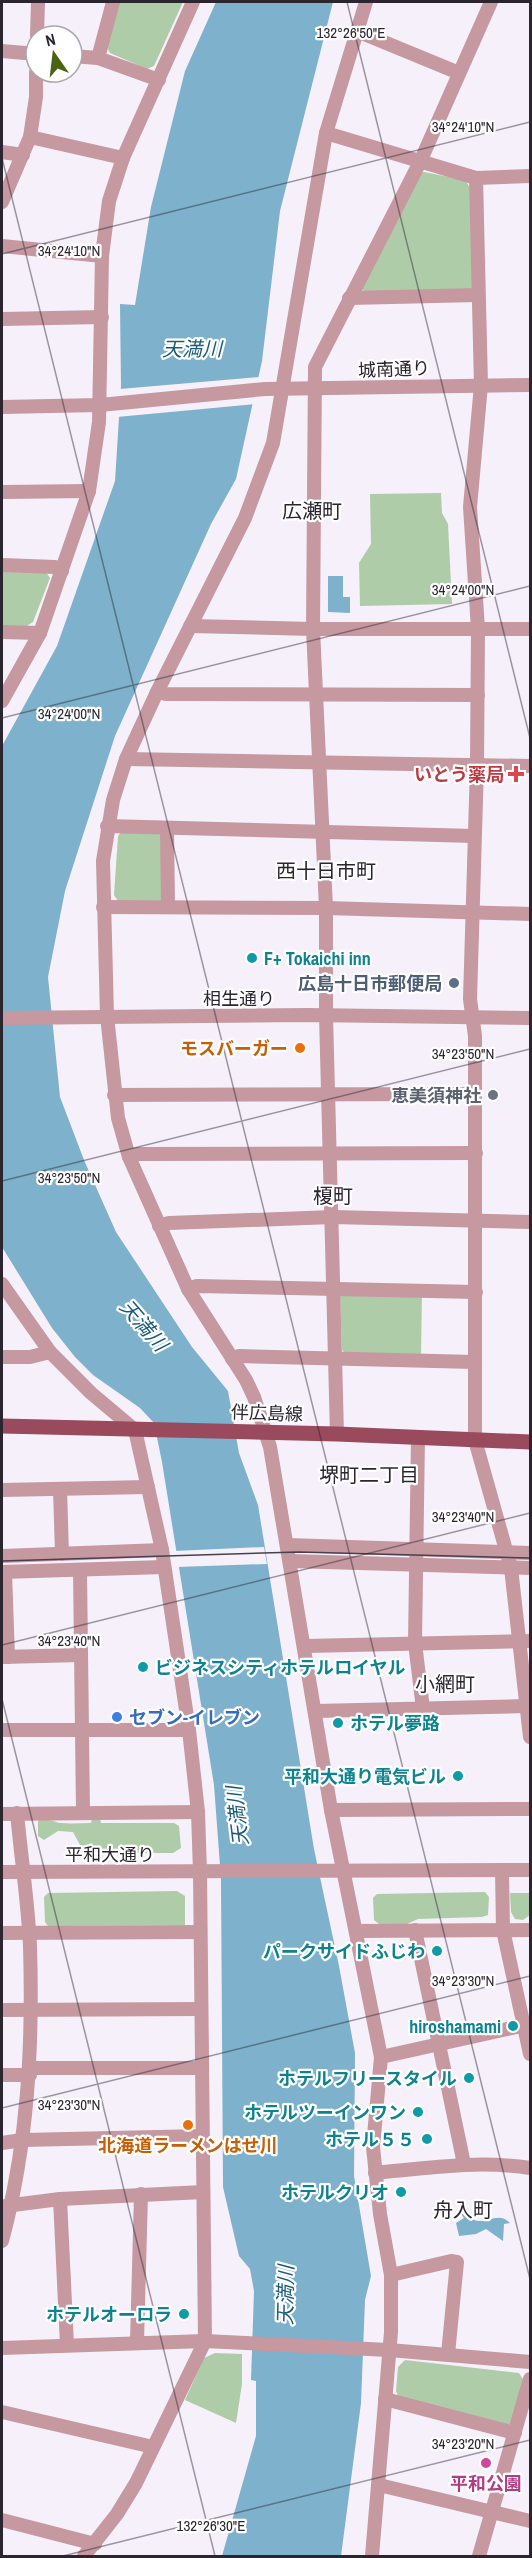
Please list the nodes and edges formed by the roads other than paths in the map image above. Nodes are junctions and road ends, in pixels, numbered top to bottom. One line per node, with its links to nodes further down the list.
1 (38, 2): 6 (street)
2 (113, 2): 11 (street)
3 (193, 2): 13 (street)
4 (366, 2): 7 (street)
5 (491, 2): 12 (street)
6 (37, 24)
7 (357, 31): 12 (street); 15 (street)
8 (2, 51): 9 (street)
9 (24, 53)
10 (84, 57): 11 (street)
11 (98, 58): 13 (street)
12 (459, 73): 20 (street)
13 (159, 80): 19 (street)
14 (36, 84): 16 (street)
15 (326, 133): 20 (street); 33 (street)
16 (30, 138): 18 (street); 19 (street)
17 (2, 152): 18 (street)
18 (23, 154): 23 (street)
19 (123, 158): 25 (street)
20 (420, 162): 22 (street); 27 (street)
21 (531, 176): 22 (street)
22 (476, 178): 26 (street)
23 (2, 202)
24 (2, 246): 25 (street)
25 (102, 256): 28 (street)
26 (478, 295): 27 (street); 30 (street)
27 (350, 298): 32 (street)
28 (102, 316): 29 (street); 34 (street)
29 (2, 319)
30 (481, 385): 31 (street, 城南通り); 32 (street, 城南通り); 43 (street)
31 (531, 385)
32 (315, 389): 33 (street, 城南通り); 42 (street)
33 (282, 390): 34 (street, 城南通り); 40 (street)
34 (100, 405): 35 (street, 城南通り); 36 (street)
35 (2, 407)
36 (89, 491): 37 (street); 39 (street)
37 (2, 492)
38 (2, 565): 39 (street)
39 (62, 571): 45 (street)
40 (190, 626): 42 (street); 46 (street)
41 (531, 628): 43 (street)
42 (313, 629): 43 (street); 48 (street)
43 (478, 629): 47 (street)
44 (2, 632): 45 (street)
45 (40, 633): 49 (street)
46 (157, 692): 48 (street); 50 (street)
47 (478, 695): 48 (street); 52 (street)
48 (317, 696): 51 (street)
49 (2, 701)
50 (126, 759): 51 (street); 54 (street)
51 (320, 763): 52 (street); 56 (street)
52 (477, 766): 53 (street); 57 (street)
53 (531, 766)
54 (107, 826): 55 (street); 58 (street)
55 (167, 828): 56 (street); 59 (street)
56 (324, 832): 57 (street); 60 (street)
57 (474, 836): 61 (street)
58 (103, 907): 59 (street); 64 (street)
59 (168, 907): 60 (street)
60 (326, 908): 61 (street); 63 (street)
61 (471, 913): 62 (street); 66 (street)
62 (531, 914)
63 (326, 1015): 64 (street, 相生通り); 66 (street, 相生通り); 68 (street)
64 (107, 1016): 65 (street, 相生通り); 70 (street)
65 (2, 1018)
66 (472, 1018): 67 (street, 相生通り); 69 (street)
67 (531, 1018)
68 (328, 1093): 69 (street); 70 (street); 71 (street)
69 (475, 1094): 72 (street)
70 (114, 1095): 73 (street)
71 (329, 1153): 72 (street); 73 (street); 74 (street)
72 (476, 1153): 75 (street)
73 (129, 1157): 77 (street)
74 (333, 1217): 75 (street); 77 (street); 79 (street)
75 (476, 1222): 76 (street); 81 (street)
76 (531, 1222)
77 (159, 1226): 80 (street)
78 (2, 1284): 82 (street)
79 (333, 1288): 80 (street); 81 (street); 84 (street)
80 (188, 1289): 85 (street)
81 (476, 1292): 86 (street)
82 (50, 1352): 83 (street); 88 (street)
83 (2, 1357)
84 (336, 1358): 85 (street); 86 (street); 90 (street)
85 (232, 1359): 89 (street)
86 (475, 1362): 92 (street)
87 (2, 1426): 88 (main road, 伴広島線)
88 (135, 1430): 89 (main road, 伴広島線); 94 (street)
89 (265, 1432): 90 (main road, 伴広島線); 97 (street)
90 (337, 1434): 91 (main road, 伴広島線)
91 (418, 1437): 92 (main road, 伴広島線); 98 (street)
92 (476, 1440): 93 (main road, 伴広島線); 100 (street)
93 (531, 1442)
94 (148, 1487): 95 (street); 99 (street)
95 (60, 1489): 96 (street); 102 (street)
96 (2, 1490)
97 (288, 1545): 98 (street); 104 (street)
98 (415, 1549): 100 (street); 105 (street)
99 (162, 1550): 102 (street); 106 (street)
100 (507, 1553): 101 (street); 107 (street)
101 (531, 1553)
102 (62, 1554): 103 (street)
103 (2, 1556)
104 (291, 1561): 105 (street); 113 (street)
105 (415, 1565): 107 (street); 112 (street)
106 (164, 1567): 109 (street); 120 (street)
107 (511, 1568): 108 (street); 111 (street)
108 (531, 1568)
109 (80, 1570): 110 (street); 114 (street)
110 (3, 1572): 115 (street)
111 (525, 1641): 112 (street); 116 (street)
112 (415, 1643): 113 (street); 117 (street)
113 (305, 1646): 118 (street)
114 (81, 1655): 115 (street); 121 (street)
115 (4, 1657)
116 (526, 1706): 117 (street); 122 (street)
117 (423, 1709): 118 (street)
118 (315, 1711): 124 (street)
119 (2, 1730): 121 (street)
120 (189, 1730): 121 (street); 126 (street)
121 (81, 1731): 125 (street)
122 (531, 1737)
123 (531, 1809): 124 (street)
124 (331, 1810): 129 (street)
125 (83, 1812): 126 (street); 127 (street)
126 (198, 1812): 134 (street)
127 (17, 1813): 128 (street); 133 (street)
128 (2, 1814)
129 (343, 1870): 130 (street); 134 (street, 平和大通り); 138 (street)
130 (502, 1870): 131 (street); 137 (street)
131 (531, 1870)
132 (2, 1872): 133 (street, 平和大通り)
133 (22, 1872): 134 (street, 平和大通り); 141 (street)
134 (200, 1872): 139 (street)
135 (531, 1929): 137 (street)
136 (415, 1930): 137 (street); 138 (street); 146 (street)
137 (502, 1930): 145 (street)
138 (357, 1931): 148 (street)
139 (200, 1932): 141 (street); 142 (street)
140 (2, 1933): 141 (street)
141 (28, 1933): 144 (street)
142 (201, 2009): 144 (street); 149 (street)
143 (2, 2010): 144 (street)
144 (30, 2010): 150 (street)
145 (528, 2024): 146 (street); 147 (street)
146 (437, 2044): 148 (street); 155 (street)
147 (531, 2054)
148 (381, 2056): 157 (street)
149 (202, 2068): 150 (street); 152 (street)
150 (30, 2072): 151 (street); 153 (street)
151 (2, 2075)
152 (202, 2136): 153 (street); 158 (street)
153 (22, 2140): 154 (street); 161 (street)
154 (2, 2143)
155 (464, 2164): 156 (street); 157 (street)
156 (531, 2168)
157 (375, 2173): 163 (street)
158 (203, 2192): 159 (street); 164 (street)
159 (141, 2194): 160 (street); 165 (street)
160 (60, 2199): 161 (street); 166 (street)
161 (6, 2206): 162 (street)
162 (2, 2241)
163 (392, 2275): 168 (street); 169 (street)
164 (205, 2341): 165 (street); 168 (street); 175 (street)
165 (137, 2342): 166 (street)
166 (67, 2344): 167 (street)
167 (2, 2348)
168 (389, 2350): 169 (street); 172 (street)
169 (448, 2354): 170 (street)
170 (531, 2362)
171 (531, 2379): 174 (street)
172 (385, 2399): 174 (street); 176 (street)
173 (2, 2412): 175 (street)
174 (515, 2433): 177 (street)
175 (153, 2447): 180 (street)
176 (379, 2485): 177 (street); 182 (street)
177 (492, 2511): 179 (street); 183 (street)
178 (2, 2520): 180 (street)
179 (531, 2521)
180 (94, 2544): 181 (street)
181 (84, 2556)
182 (372, 2556)
183 (479, 2556)

